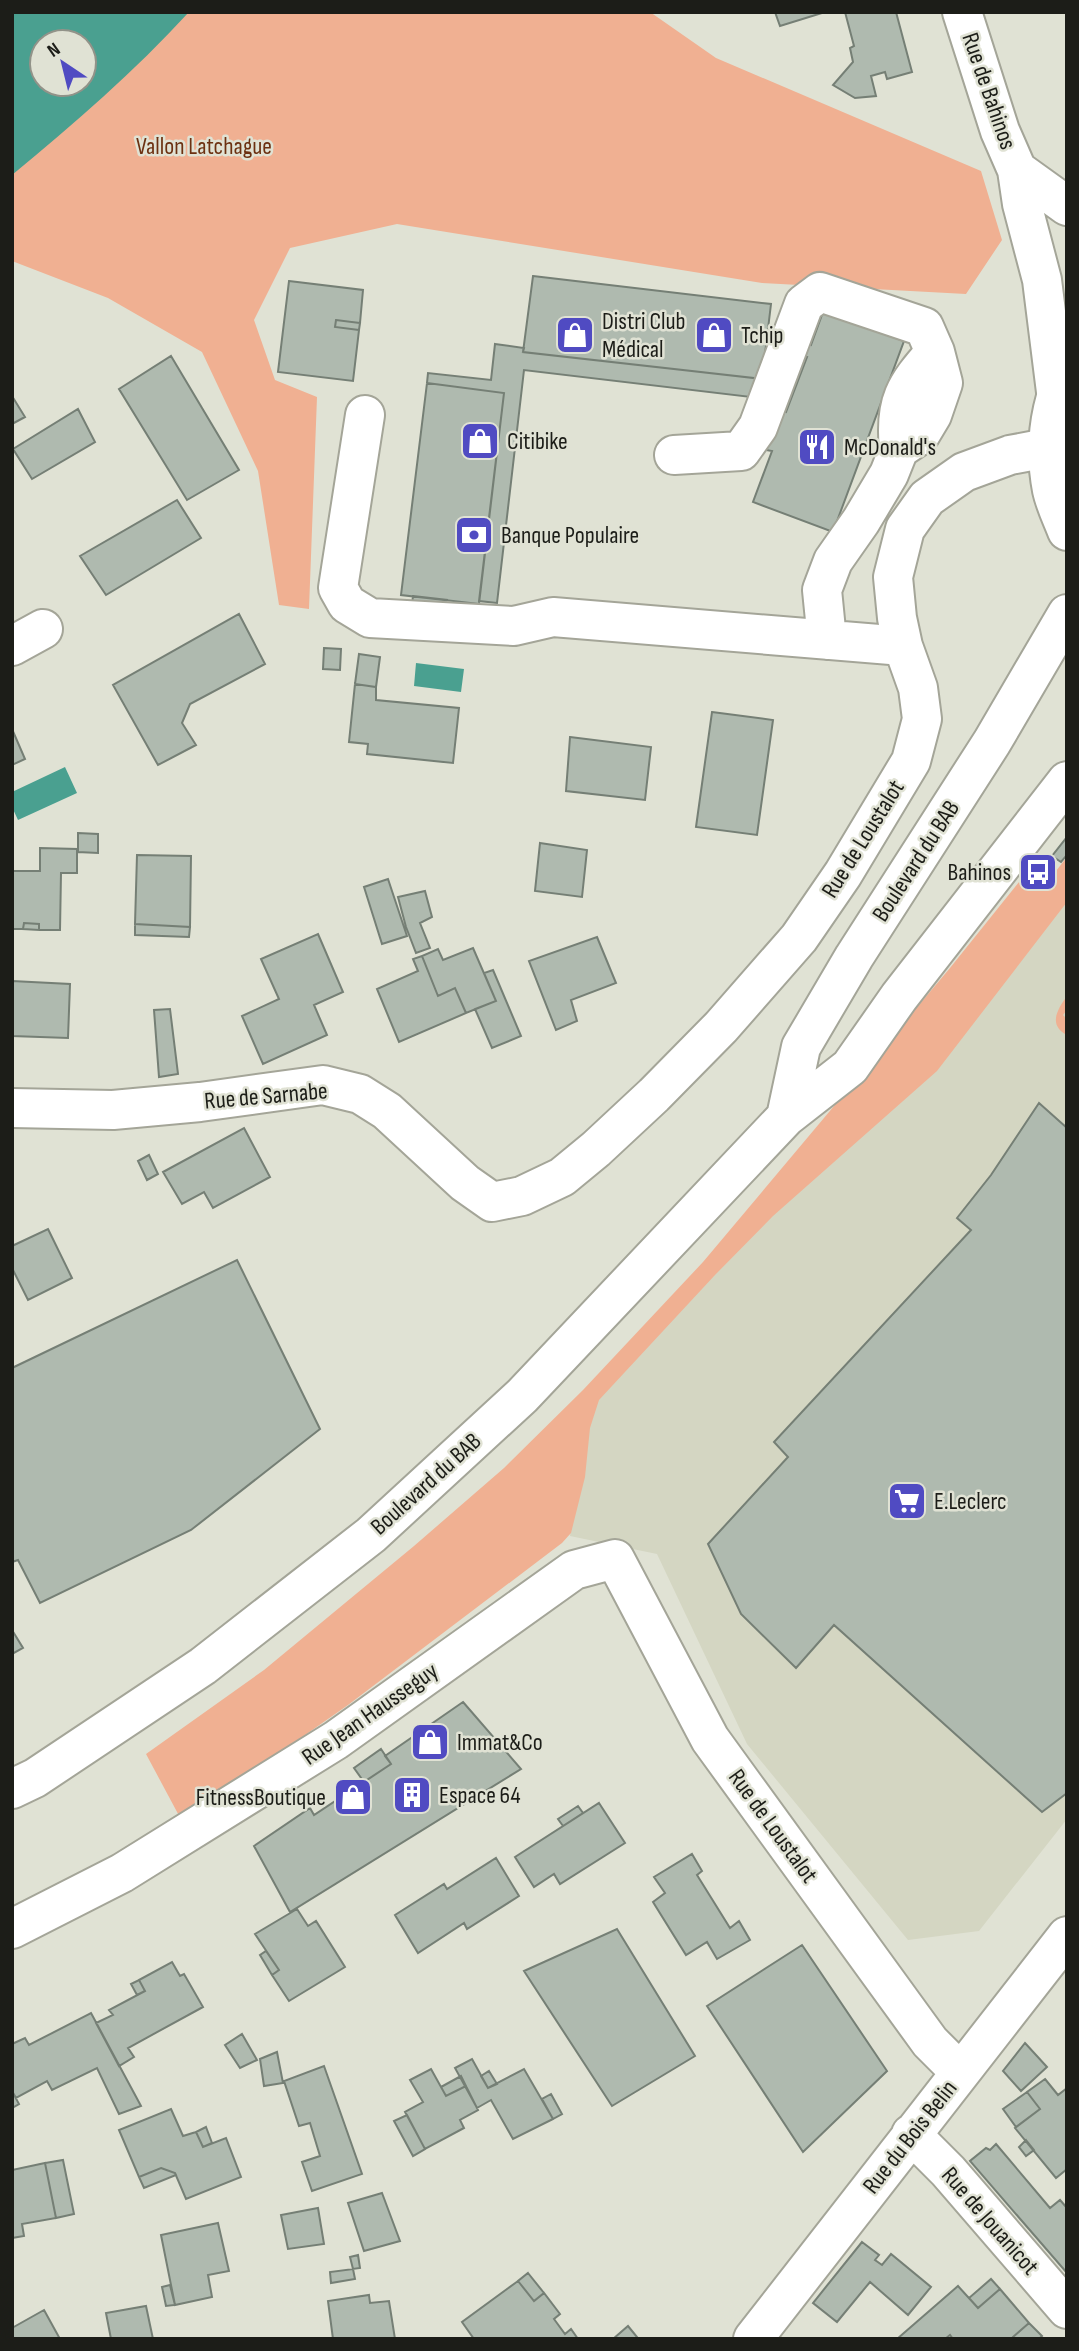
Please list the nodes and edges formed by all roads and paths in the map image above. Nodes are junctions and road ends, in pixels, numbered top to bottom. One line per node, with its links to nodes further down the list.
1 (962, 12): 2 (street, Rue de Bahinos)
2 (1017, 170): 3 (street, Rue de Bahinos); 4 (street, Rue de Bahinos)
3 (1067, 206)
4 (1061, 380): 6 (street, Rue de Bahinos)
5 (365, 415): 10 (street)
6 (1047, 448): 8 (street, Rue de Bahinos); 11 (street, Rue de Loustalot)
7 (674, 455): 10 (street)
8 (1067, 531)
9 (1067, 614): 14 (street, Boulevard du BAB)
10 (827, 640): 11 (street)
11 (903, 646): 15 (street, Rue de Loustalot)
12 (1067, 781): 14 (street, Boulevard du BAB)
13 (12, 1108): 15 (street, Rue de Sarnabe)
14 (786, 1116): 17 (street, Boulevard du BAB)
15 (522, 1196)
16 (615, 1559): 18 (street, Rue Jean Hausseguy); 20 (street, Rue de Loustalot)
17 (12, 1789)
18 (12, 1929)
19 (1067, 1936): 20 (street, Rue du Bois Belin)
20 (960, 2072): 21 (street, Rue du Bois Belin)
21 (911, 2134): 22 (street, Rue de Jouanicot); 23 (street, Rue du Bois Belin)
22 (1067, 2309)
23 (770, 2333)

